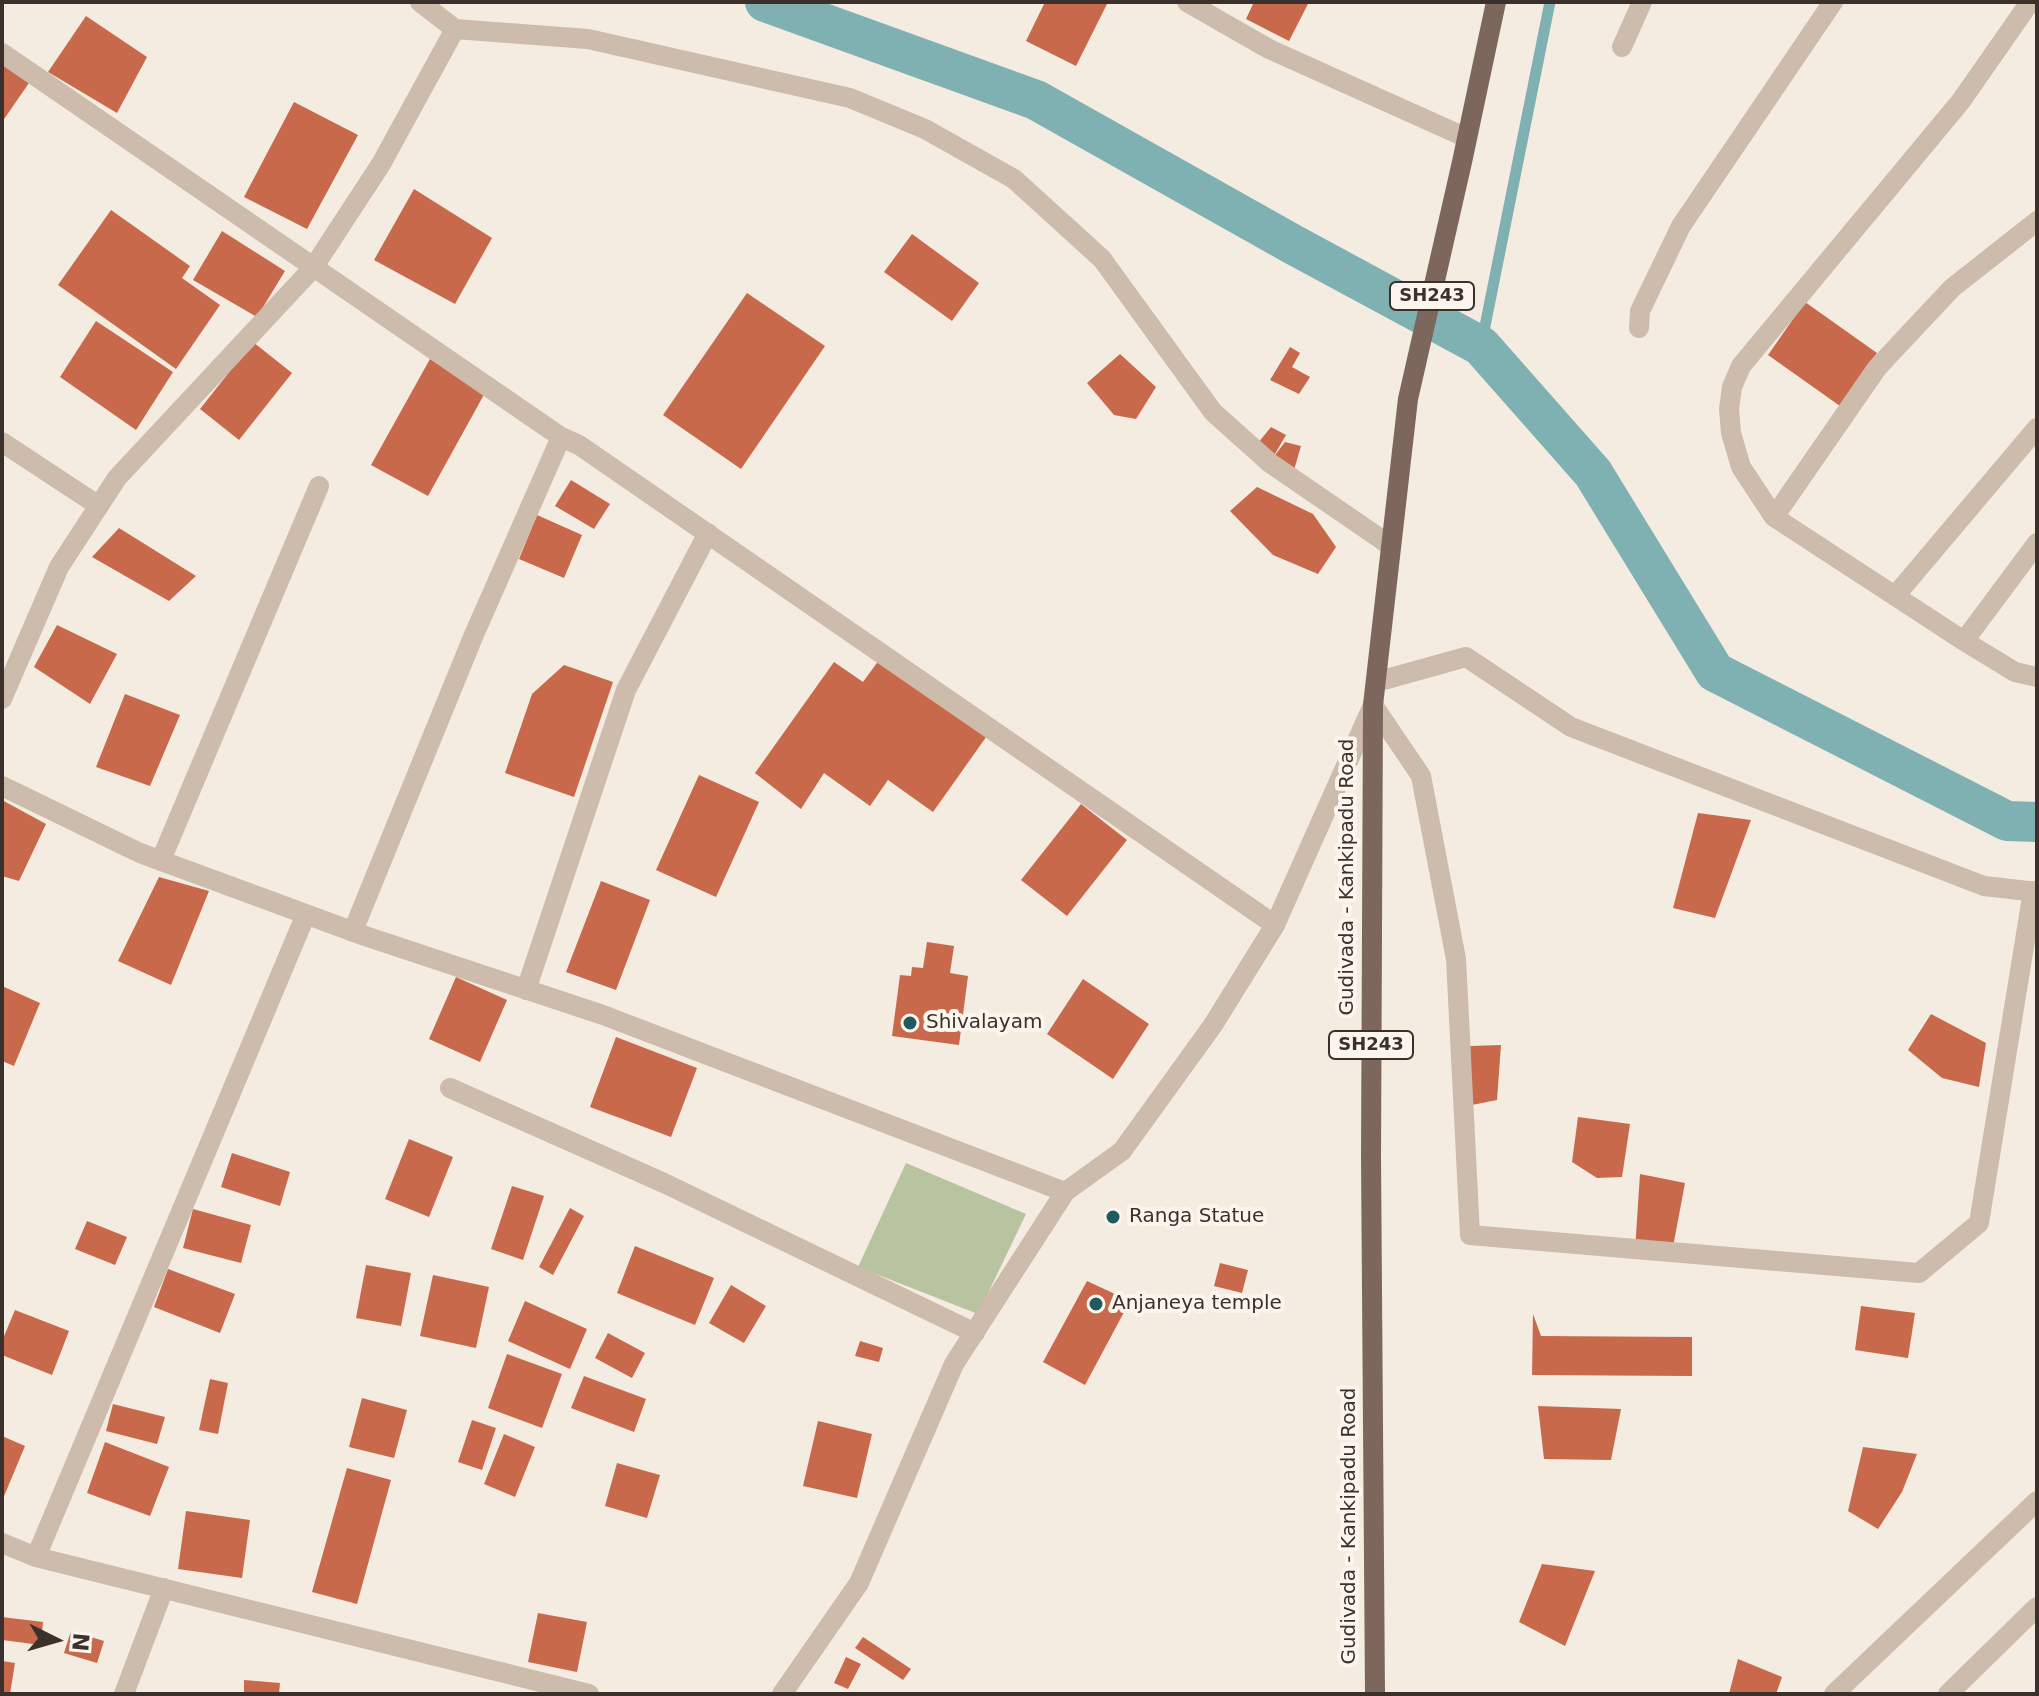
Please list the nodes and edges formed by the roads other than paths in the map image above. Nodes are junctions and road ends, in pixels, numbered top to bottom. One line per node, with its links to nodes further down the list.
1 (420, 2): 7 (street)
2 (1187, 2): 10 (street)
3 (1496, 2): 10 (main road, SH243)
4 (1642, 2): 8 (street)
5 (1833, 2): 13 (street)
6 (2030, 2): 19 (street)
7 (455, 29): 12 (street); 22 (street)
8 (1622, 47)
9 (2, 53): 12 (street)
10 (1467, 138): 22 (main road, Gudivada - Kankipadu Road / SH243)
11 (2037, 221): 19 (street)
12 (313, 268): 15 (street); 18 (street)
13 (1639, 328)
14 (2037, 428): 23 (street)
15 (561, 437): 20 (street); 34 (street)
16 (2, 442): 18 (street)
17 (319, 486): 30 (street)
18 (99, 506): 27 (street)
19 (1774, 517): 23 (street)
20 (708, 533): 33 (street); 35 (street)
21 (2037, 543): 24 (street)
22 (1391, 546): 26 (main road, Gudivada - Kankipadu Road / SH243)
23 (1895, 596): 24 (street)
24 (1964, 641): 25 (street)
25 (2037, 677)
26 (1376, 682): 28 (main road, Gudivada - Kankipadu Road / SH243); 31 (street)
27 (2, 699)
28 (1373, 705): 31 (street); 33 (street); 47 (main road, Gudivada - Kankipadu Road / SH243)
29 (2, 786): 30 (street)
30 (161, 860): 32 (street)
31 (2035, 892)
32 (306, 914): 34 (street); 41 (street)
33 (1275, 925): 37 (street)
34 (353, 931): 35 (street)
35 (526, 990): 37 (street)
36 (450, 1088): 38 (street)
37 (1065, 1192): 38 (street)
38 (975, 1333): 46 (street)
39 (2037, 1501): 48 (street)
40 (4, 1550): 41 (street)
41 (36, 1557): 42 (street)
42 (164, 1588): 44 (street); 45 (street)
43 (2037, 1607): 49 (street)
44 (124, 1694)
45 (589, 1694)
46 (782, 1694)
47 (1375, 1694)
48 (1834, 1694)
49 (1948, 1694)

